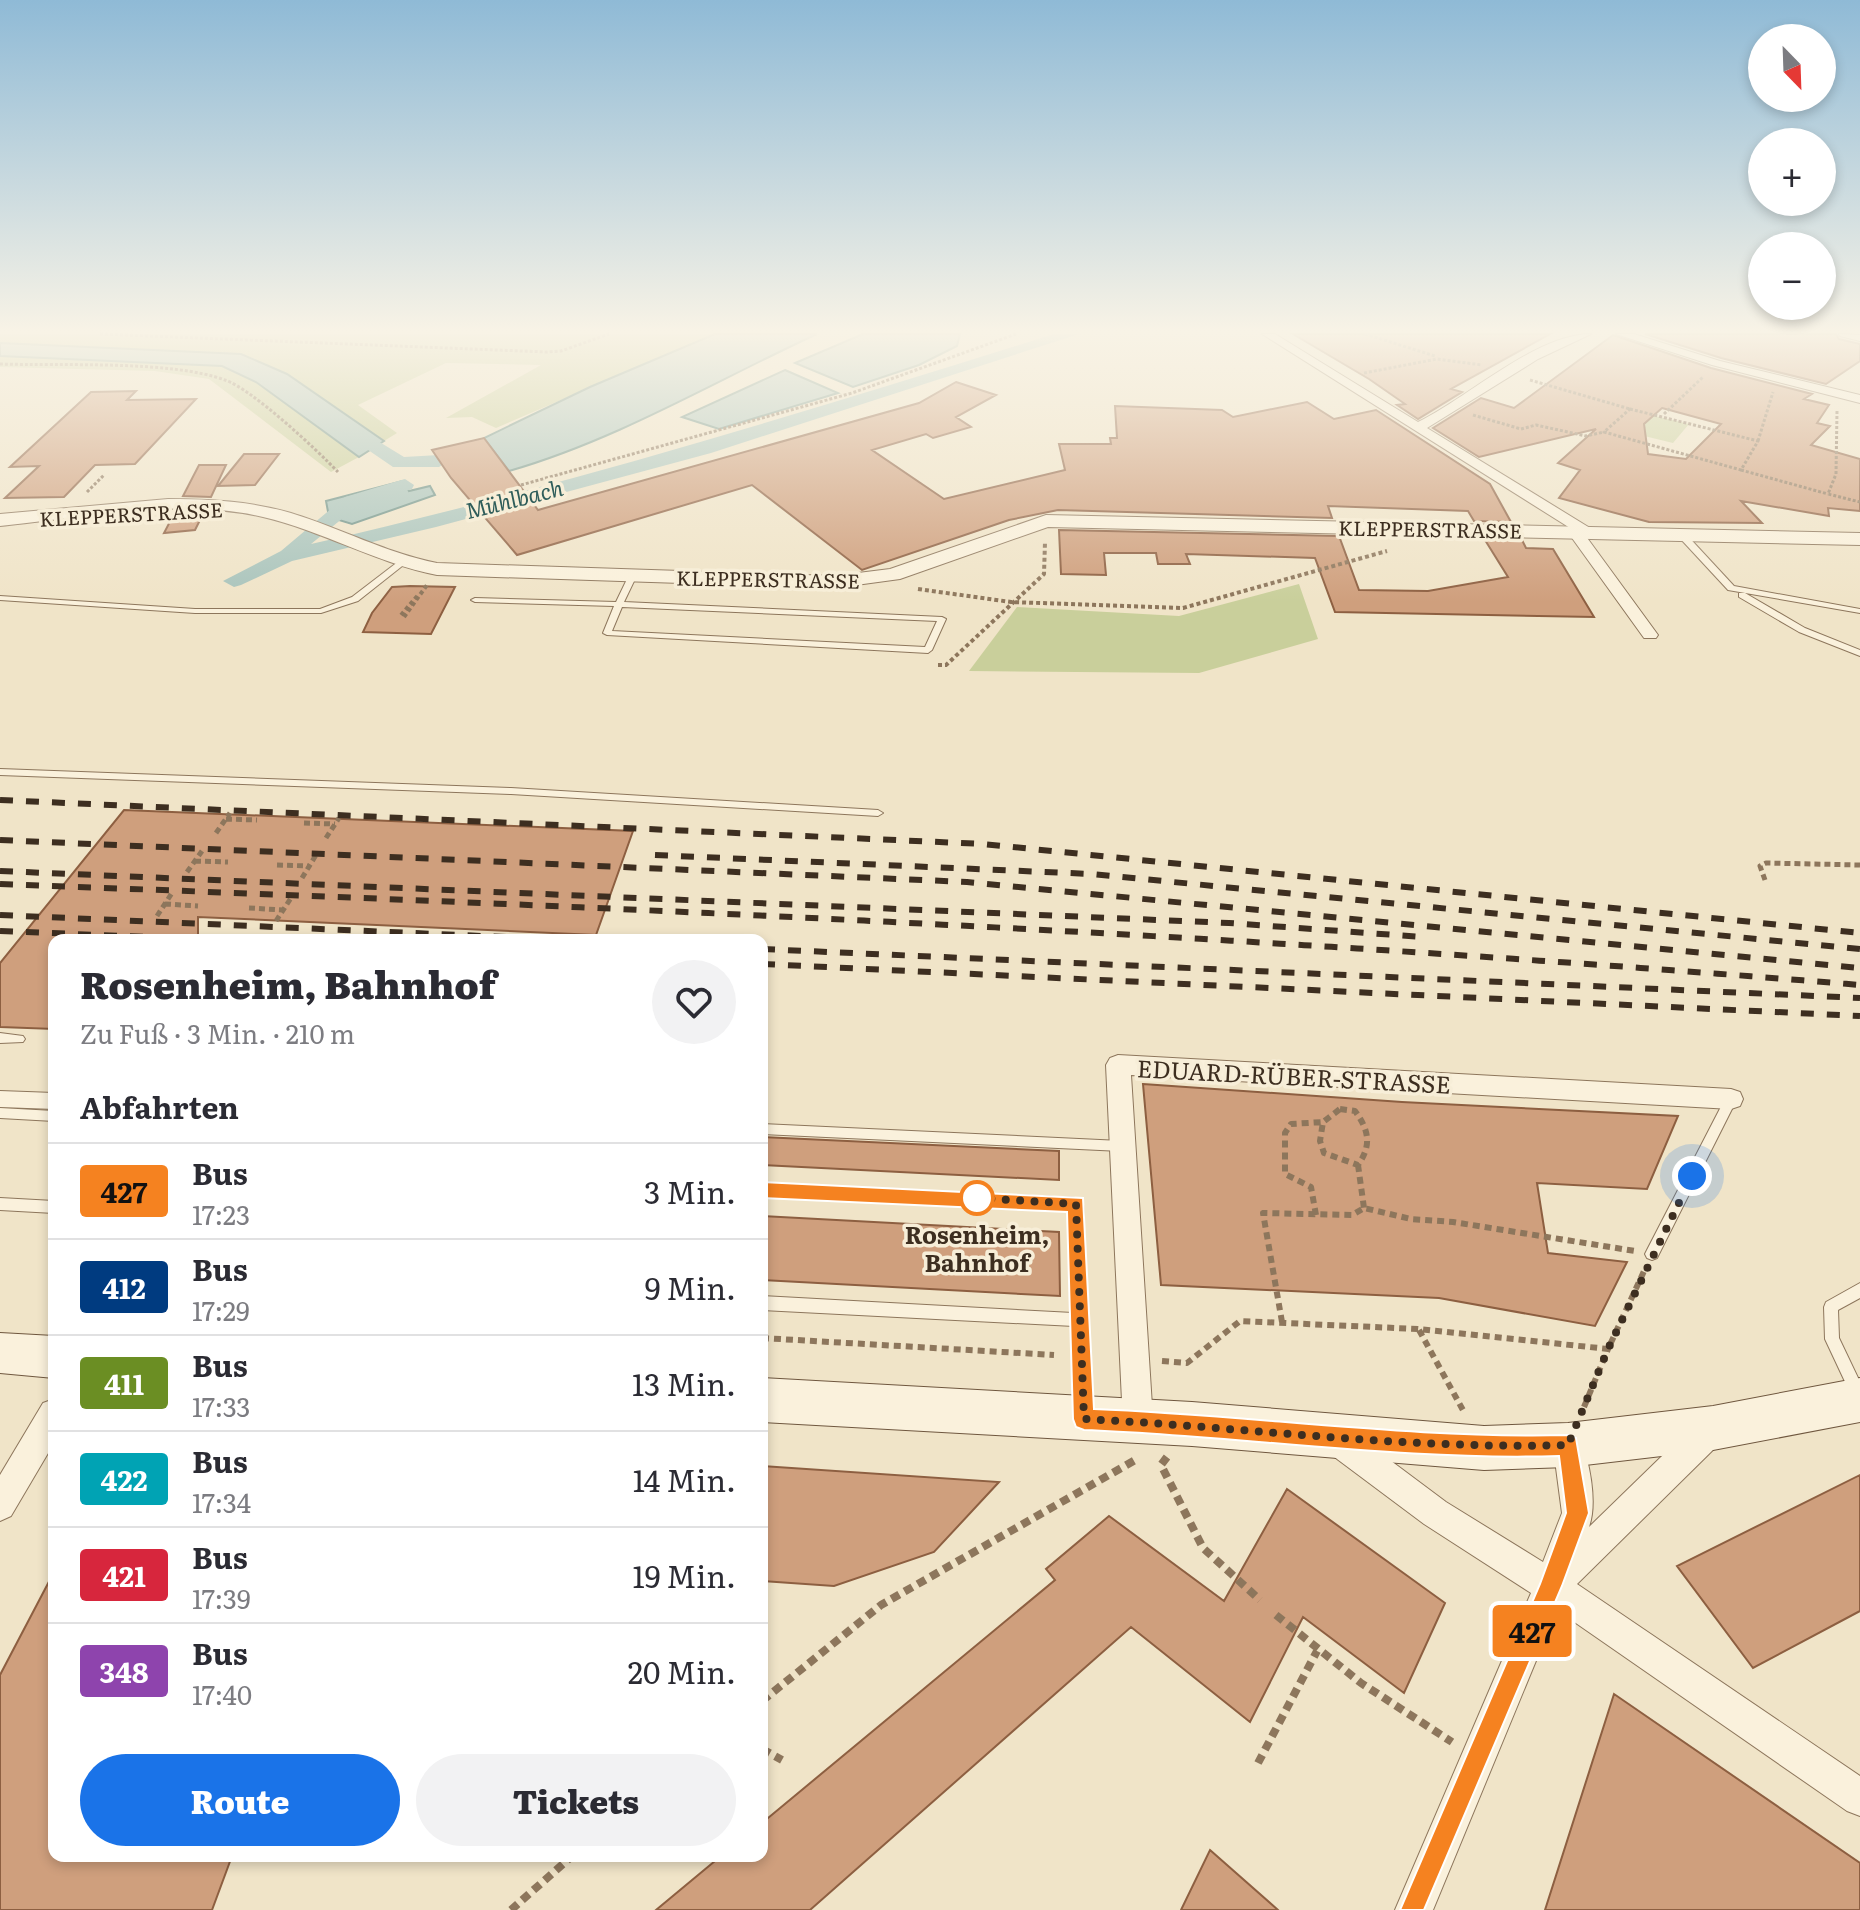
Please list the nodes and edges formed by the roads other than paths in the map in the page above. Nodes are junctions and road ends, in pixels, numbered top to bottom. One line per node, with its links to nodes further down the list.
1 (1413, 423): 3 (street)
2 (1427, 423): 3 (street)
3 (1419, 427): 5 (street)
4 (0, 520): 8 (street, KLEPPERSTRASSE)
5 (1580, 531): 6 (street, KLEPPERSTRASSE); 9 (street, KLEPPERSTRASSE); 15 (street)
6 (1680, 533): 7 (street, KLEPPERSTRASSE); 10 (lane)
7 (1860, 539)
8 (402, 563): 9 (street, KLEPPERSTRASSE); 11 (lane)
9 (632, 577): 13 (lane)
10 (1731, 588): 14 (lane); 16 (lane)
11 (0, 598)
12 (475, 600): 13 (lane)
13 (619, 604): 13 (lane)
14 (1860, 611)
15 (1650, 635)
16 (1860, 653)
17 (0, 772): 18 (lane)
18 (878, 813)
19 (0, 1038): 20 (lane)
20 (19, 1039)
21 (0, 1099): 23 (street)
22 (1731, 1099): 27 (street, EDUARD-RÜBER-STRASSE); 31 (lane)
23 (48, 1101)
24 (0, 1113): 25 (lane)
25 (48, 1116)
26 (768, 1129): 27 (lane)
27 (1122, 1146): 43 (street, EDUARD-RÜBER-STRASSE)
28 (768, 1190): 34 (lane)
29 (0, 1204): 30 (lane)
30 (48, 1207)
31 (1652, 1254)
32 (1860, 1290): 37 (lane)
33 (768, 1303): 34 (lane)
34 (1080, 1320): 39 (lane)
35 (0, 1353): 36 (main road)
36 (48, 1357)
37 (1860, 1399): 41 (main road)
38 (768, 1400): 39 (main road)
39 (1084, 1419): 43 (main road)
40 (48, 1424): 45 (street)
41 (1713, 1428): 44 (main road); 46 (street)
42 (1330, 1435): 43 (main road); 44 (main road); 46 (street)
43 (1139, 1440)
44 (1568, 1445): 46 (street)
45 (0, 1505)
46 (1551, 1586): 47 (street); 48 (street)
47 (1860, 1798)
48 (1414, 1910)

